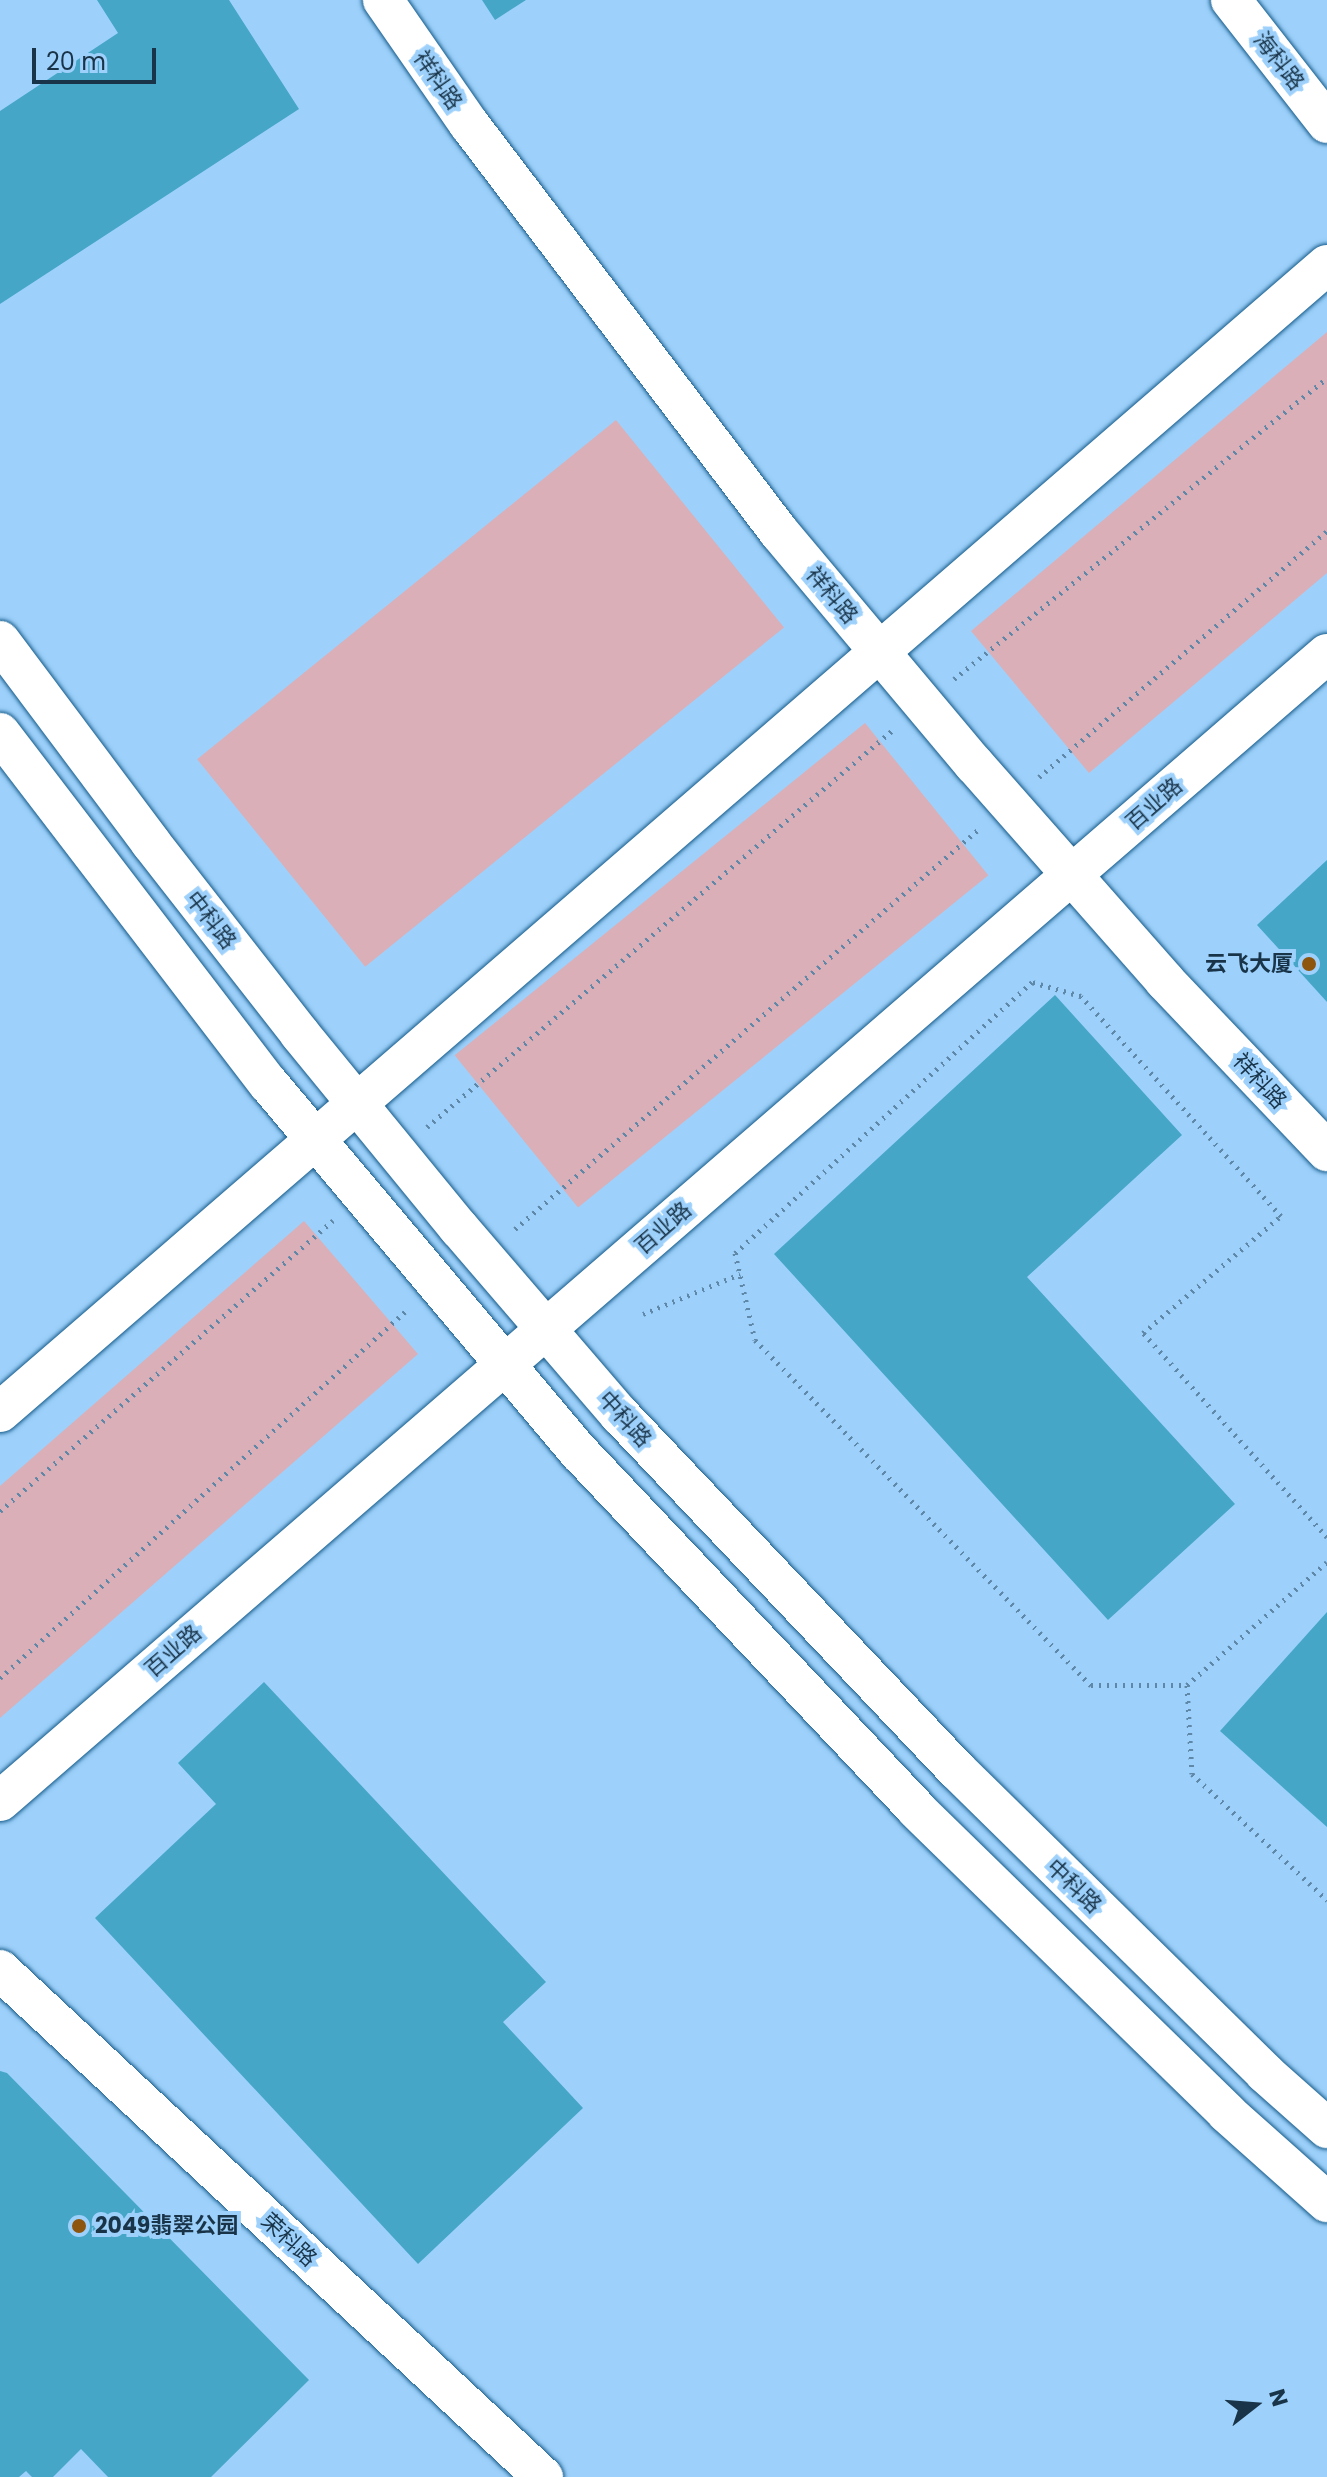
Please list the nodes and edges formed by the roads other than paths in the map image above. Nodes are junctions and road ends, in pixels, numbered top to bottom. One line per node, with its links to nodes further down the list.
1 (383, 0): 6 (street, 祥科路)
2 (1231, 0): 3 (street, 海科路)
3 (1327, 123)
4 (1327, 265): 6 (street)
5 (0, 641): 10 (street, 中科路)
6 (880, 652): 9 (street, 祥科路); 10 (street)
7 (1327, 654): 9 (street, 百业路)
8 (0, 733): 11 (street)
9 (1072, 875): 12 (street, 祥科路); 13 (street, 百业路)
10 (357, 1103): 11 (street); 13 (street, 中科路)
11 (315, 1140): 14 (street); 15 (street)
12 (1327, 1151)
13 (546, 1329): 14 (street, 百业路); 18 (street, 中科路)
14 (504, 1365): 16 (street, 百业路); 19 (street)
15 (0, 1412)
16 (0, 1801)
17 (0, 1970): 20 (street, 荣科路)
18 (1327, 2128)
19 (1327, 2202)
20 (543, 2477)

